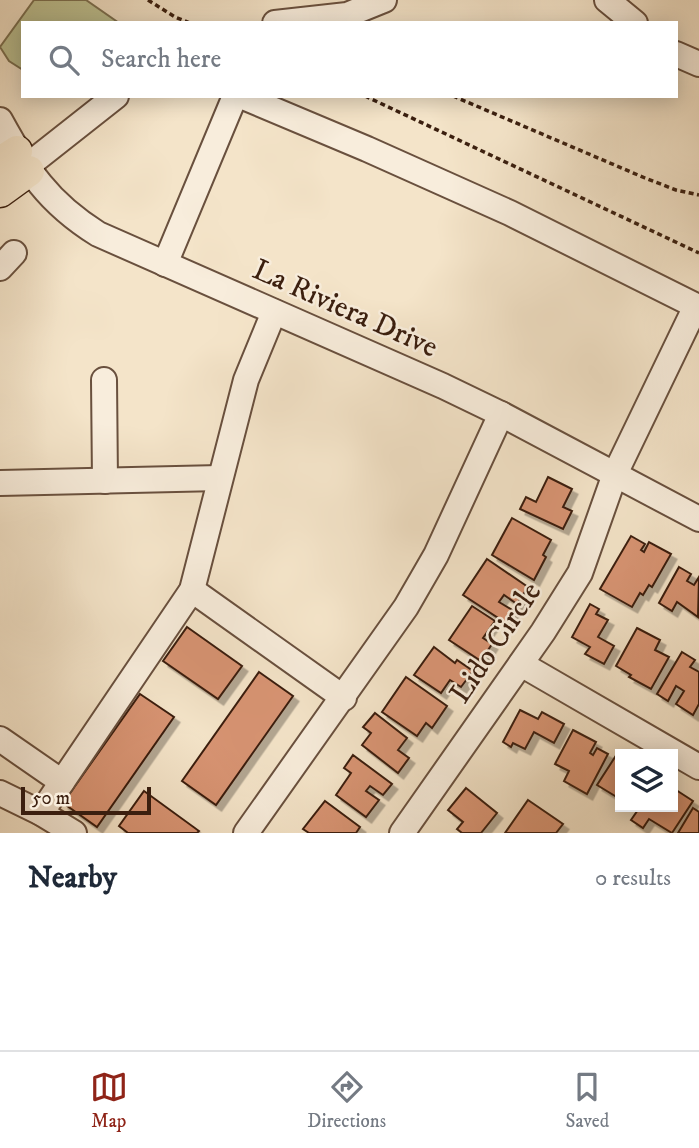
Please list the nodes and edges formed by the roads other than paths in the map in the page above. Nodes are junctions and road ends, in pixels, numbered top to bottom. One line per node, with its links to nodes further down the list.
1 (384, 0): 3 (street)
2 (607, 0): 4 (street)
3 (293, 21)
4 (633, 21)
5 (678, 55): 6 (street)
6 (699, 64)
7 (113, 98): 11 (street)
8 (234, 98): 13 (street)
9 (247, 98): 14 (street)
10 (0, 120): 11 (street, La Riviera Drive)
11 (18, 163): 12 (main road); 13 (street, La Riviera Drive)
12 (0, 192)
13 (165, 264): 15 (street, La Riviera Drive)
14 (698, 307): 18 (street, Lido Circle)
15 (274, 312): 17 (street, La Riviera Drive); 19 (street)
16 (104, 380): 20 (street)
17 (501, 414): 18 (street, La Riviera Drive); 25 (street)
18 (615, 474): 22 (street, La Riviera Drive); 24 (street, Lido Circle)
19 (220, 478): 20 (street); 23 (street)
20 (105, 481): 21 (street)
21 (0, 483)
22 (699, 519)
23 (192, 590): 25 (street); 28 (street)
24 (521, 664): 27 (street); 33 (street, Lido Circle)
25 (344, 698): 32 (street)
26 (0, 739): 28 (street)
27 (699, 767)
28 (62, 782): 30 (street)
29 (0, 793): 30 (street)
30 (41, 813): 31 (street)
31 (74, 833)
32 (246, 833)
33 (402, 833)

